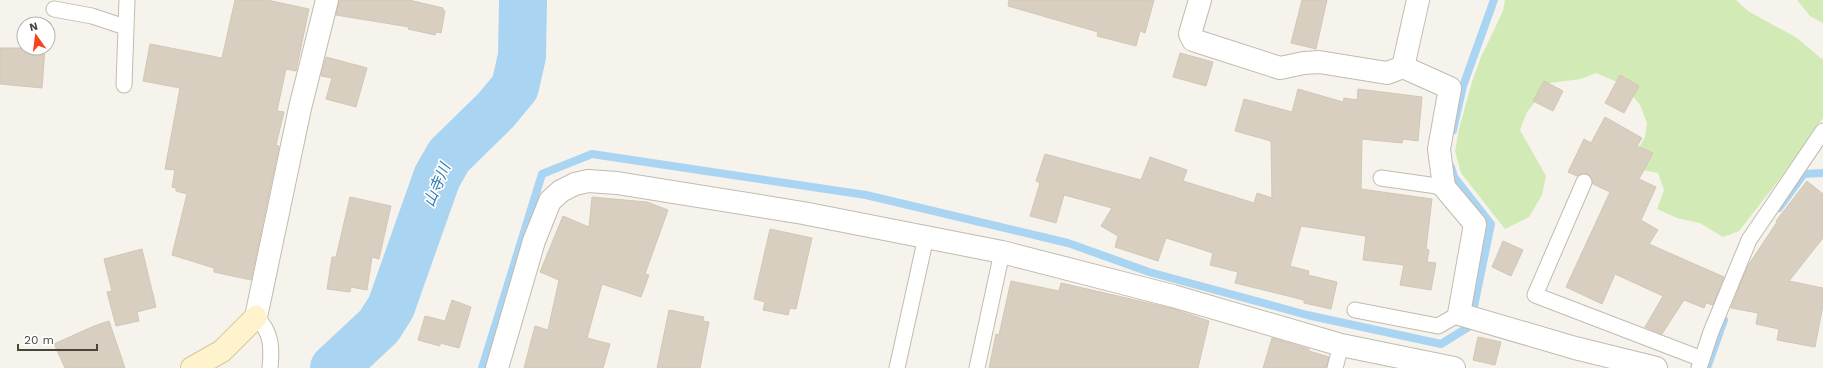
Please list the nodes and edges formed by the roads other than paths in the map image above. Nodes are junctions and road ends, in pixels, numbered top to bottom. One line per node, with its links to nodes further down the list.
1 (127, 0): 6 (lane)
2 (327, 0): 17 (street)
3 (1200, 0): 7 (street)
4 (1418, 0): 7 (street)
5 (54, 9): 6 (lane)
6 (125, 26): 8 (lane)
7 (1403, 67): 12 (street)
8 (124, 84)
9 (1823, 131): 19 (lane)
10 (1381, 178): 12 (lane)
11 (1584, 182): 19 (lane)
12 (1444, 187): 16 (street)
13 (926, 237): 14 (street); 22 (street); 23 (lane)
14 (1002, 252): 18 (street); 24 (lane)
15 (1355, 310): 16 (lane)
16 (1459, 314): 27 (street)
17 (256, 318): 20 (main road); 21 (lane)
18 (1341, 345): 25 (lane); 26 (street)
19 (1701, 364)
20 (192, 368)
21 (270, 368)
22 (497, 368)
23 (897, 368)
24 (977, 368)
25 (1335, 368)
26 (1454, 368)
27 (1656, 368)

